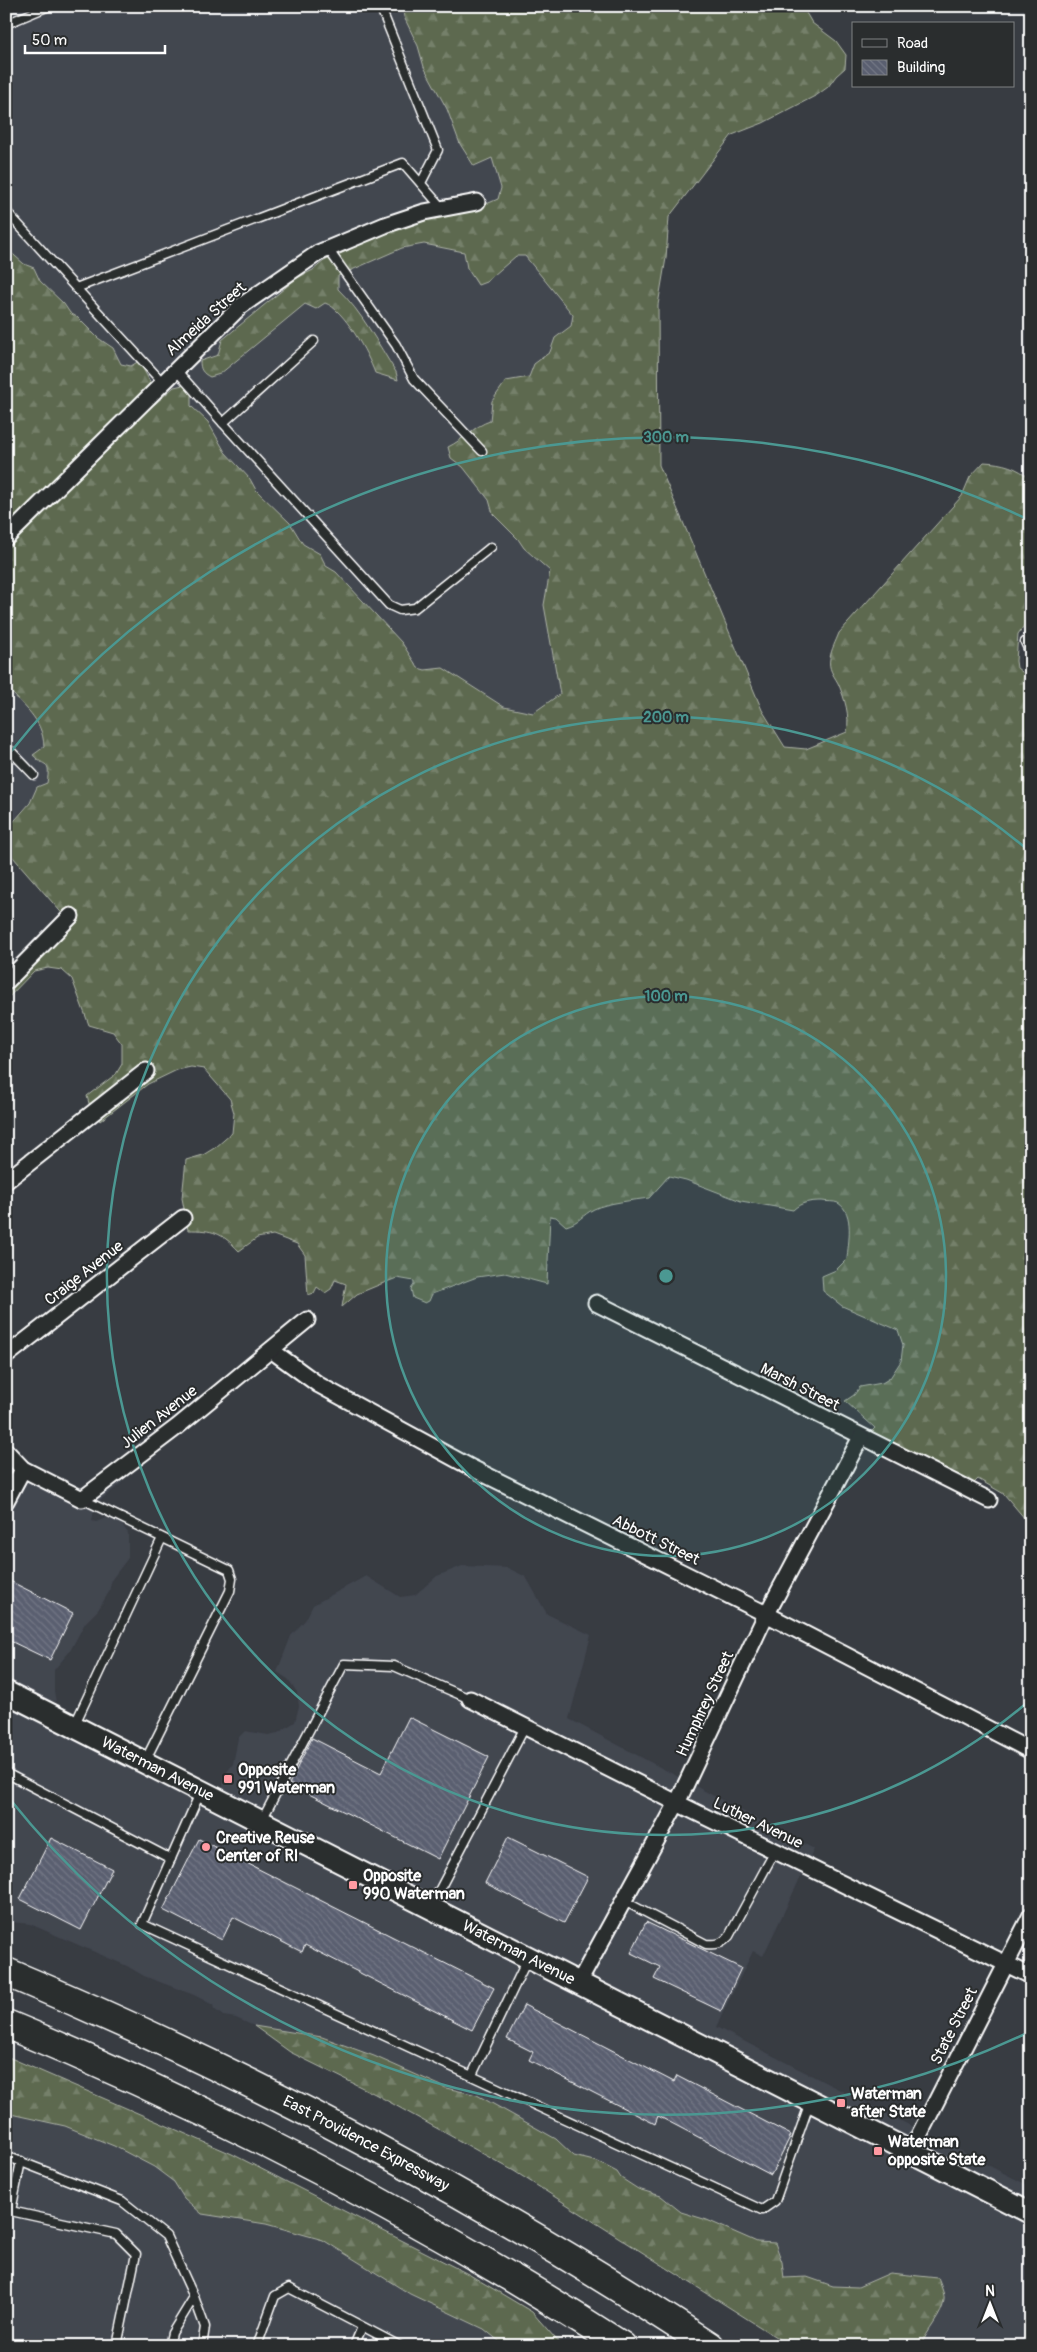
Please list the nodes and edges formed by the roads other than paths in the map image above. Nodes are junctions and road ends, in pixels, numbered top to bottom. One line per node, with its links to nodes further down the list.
1 (49, 6): 3 (lane)
2 (380, 6): 4 (lane)
3 (6, 24)
4 (421, 183): 6 (lane); 9 (lane)
5 (477, 202): 6 (street, Almeida Street)
6 (442, 208): 8 (street, Almeida Street)
7 (6, 211): 9 (lane)
8 (328, 248): 11 (street, Almeida Street); 14 (lane)
9 (76, 288): 12 (lane)
10 (314, 341): 13 (lane)
11 (176, 370): 12 (street, Almeida Street); 13 (lane)
12 (163, 383): 15 (street, Almeida Street)
13 (224, 423): 16 (lane)
14 (482, 451)
15 (6, 538)
16 (491, 547)
17 (1031, 637): 18 (lane)
18 (1031, 655)
19 (6, 746): 20 (lane)
20 (34, 775)
21 (71, 916): 22 (street)
22 (6, 982)
23 (146, 1071): 24 (street)
24 (6, 1181)
25 (183, 1218): 29 (street, Craige Avenue)
26 (596, 1303): 30 (street, Marsh Street)
27 (307, 1320): 28 (street, Julien Avenue)
28 (271, 1350): 33 (street, Julien Avenue); 37 (street, Abbott Street)
29 (6, 1356)
30 (862, 1437): 34 (street, Marsh Street); 37 (street, Humphrey Street)
31 (6, 1451): 32 (street)
32 (23, 1469): 33 (street); 35 (street)
33 (82, 1499): 36 (lane)
34 (989, 1500)
35 (6, 1502)
36 (162, 1538): 40 (lane); 43 (lane)
37 (768, 1615): 42 (street, Abbott Street); 46 (street, Humphrey Street)
38 (6, 1692): 40 (main road, Waterman Avenue)
39 (470, 1699): 41 (street, Luther Avenue); 47 (lane)
40 (73, 1726): 43 (main road, Waterman Avenue)
41 (525, 1726): 46 (street, Luther Avenue); 51 (lane)
42 (1031, 1751)
43 (145, 1763): 45 (main road, Waterman Avenue)
44 (6, 1773): 49 (lane)
45 (201, 1792): 47 (main road, Waterman Avenue); 49 (lane)
46 (677, 1803): 48 (street, Luther Avenue); 50 (street, Humphrey Street)
47 (261, 1822): 51 (main road, Waterman Avenue)
48 (775, 1851): 50 (lane); 54 (street, Luther Avenue)
49 (171, 1859): 59 (lane)
50 (624, 1901): 57 (street, Humphrey Street)
51 (430, 1908): 53 (main road, Waterman Avenue)
52 (1031, 1915): 54 (street, State Street)
53 (528, 1958): 57 (main road, Waterman Avenue); 59 (lane)
54 (1005, 1963): 56 (street, Luther Avenue); 61 (street, State Street)
55 (6, 1972): 75 (highway, East Providence Expressway)
56 (1031, 1976)
57 (578, 1984): 60 (main road, Waterman Avenue)
58 (6, 2024): 74 (highway)
59 (472, 2076): 60 (lane)
60 (810, 2102): 61 (main road, Waterman Avenue)
61 (910, 2153): 65 (main road, Waterman Avenue)
62 (6, 2156): 63 (lane)
63 (21, 2160): 64 (lane); 66 (lane)
64 (8, 2211): 68 (lane)
65 (1031, 2213)
66 (194, 2297): 69 (lane); 70 (lane)
67 (362, 2327): 71 (lane); 72 (lane); 73 (lane)
68 (116, 2346)
69 (169, 2346)
70 (202, 2346)
71 (257, 2346)
72 (354, 2346)
73 (400, 2346)
74 (622, 2346)
75 (710, 2346)

